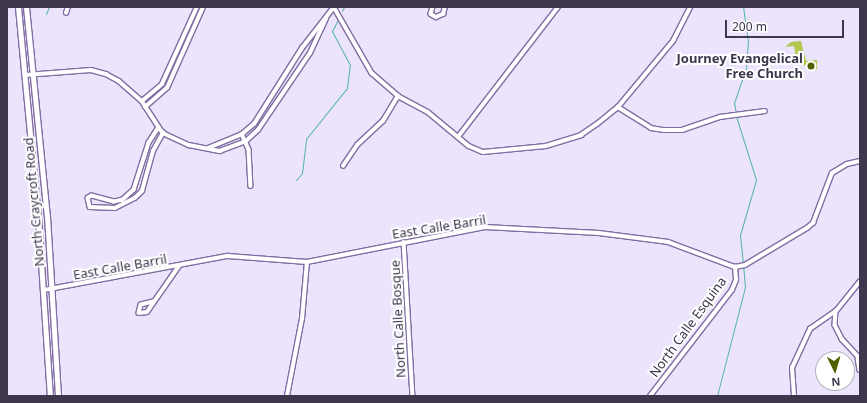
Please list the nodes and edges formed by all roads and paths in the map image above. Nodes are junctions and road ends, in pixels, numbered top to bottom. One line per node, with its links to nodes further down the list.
1 (18, 7): 15 (main road, North Craycroft Road)
2 (26, 7): 16 (main road, North Craycroft Road)
3 (68, 7): 11 (street)
4 (197, 7): 13 (street)
5 (203, 7): 14 (street)
6 (334, 7): 12 (street); 17 (street)
7 (433, 7): 8 (street)
8 (445, 7)
9 (558, 7): 25 (street)
10 (690, 7): 20 (street)
11 (66, 13)
12 (326, 19): 24 (street); 26 (street)
13 (178, 49): 14 (street); 18 (street)
14 (183, 53): 19 (street)
15 (26, 75): 16 (street); 37 (main road, North Craycroft Road)
16 (33, 75): 18 (street); 36 (main road, North Craycroft Road)
17 (398, 96): 25 (street); 29 (street)
18 (142, 101): 19 (street)
19 (145, 107): 22 (street)
20 (618, 107): 21 (street); 25 (street)
21 (765, 111)
22 (158, 128): 23 (street); 23 (street)
23 (163, 133): 27 (street)
24 (242, 134): 26 (street); 27 (street)
25 (458, 137)
26 (246, 141): 27 (street); 30 (street)
27 (208, 148)
28 (860, 161): 34 (street)
29 (343, 166)
30 (250, 186)
31 (404, 242): 32 (street, East Calle Barril); 34 (street, East Calle Barril); 45 (street, North Calle Bosque)
32 (307, 262): 33 (street, East Calle Barril); 44 (street)
33 (179, 266): 36 (street, East Calle Barril); 38 (street)
34 (736, 267): 46 (street, North Calle Esquina)
35 (860, 280): 39 (street)
36 (52, 289): 37 (street, East Calle Barril); 43 (main road, North Craycroft Road)
37 (44, 290): 42 (main road, North Craycroft Road)
38 (153, 302)
39 (836, 311): 40 (street); 47 (street)
40 (859, 358): 41 (street)
41 (860, 370)
42 (50, 396)
43 (58, 396)
44 (287, 396)
45 (413, 396)
46 (650, 396)
47 (794, 396)

